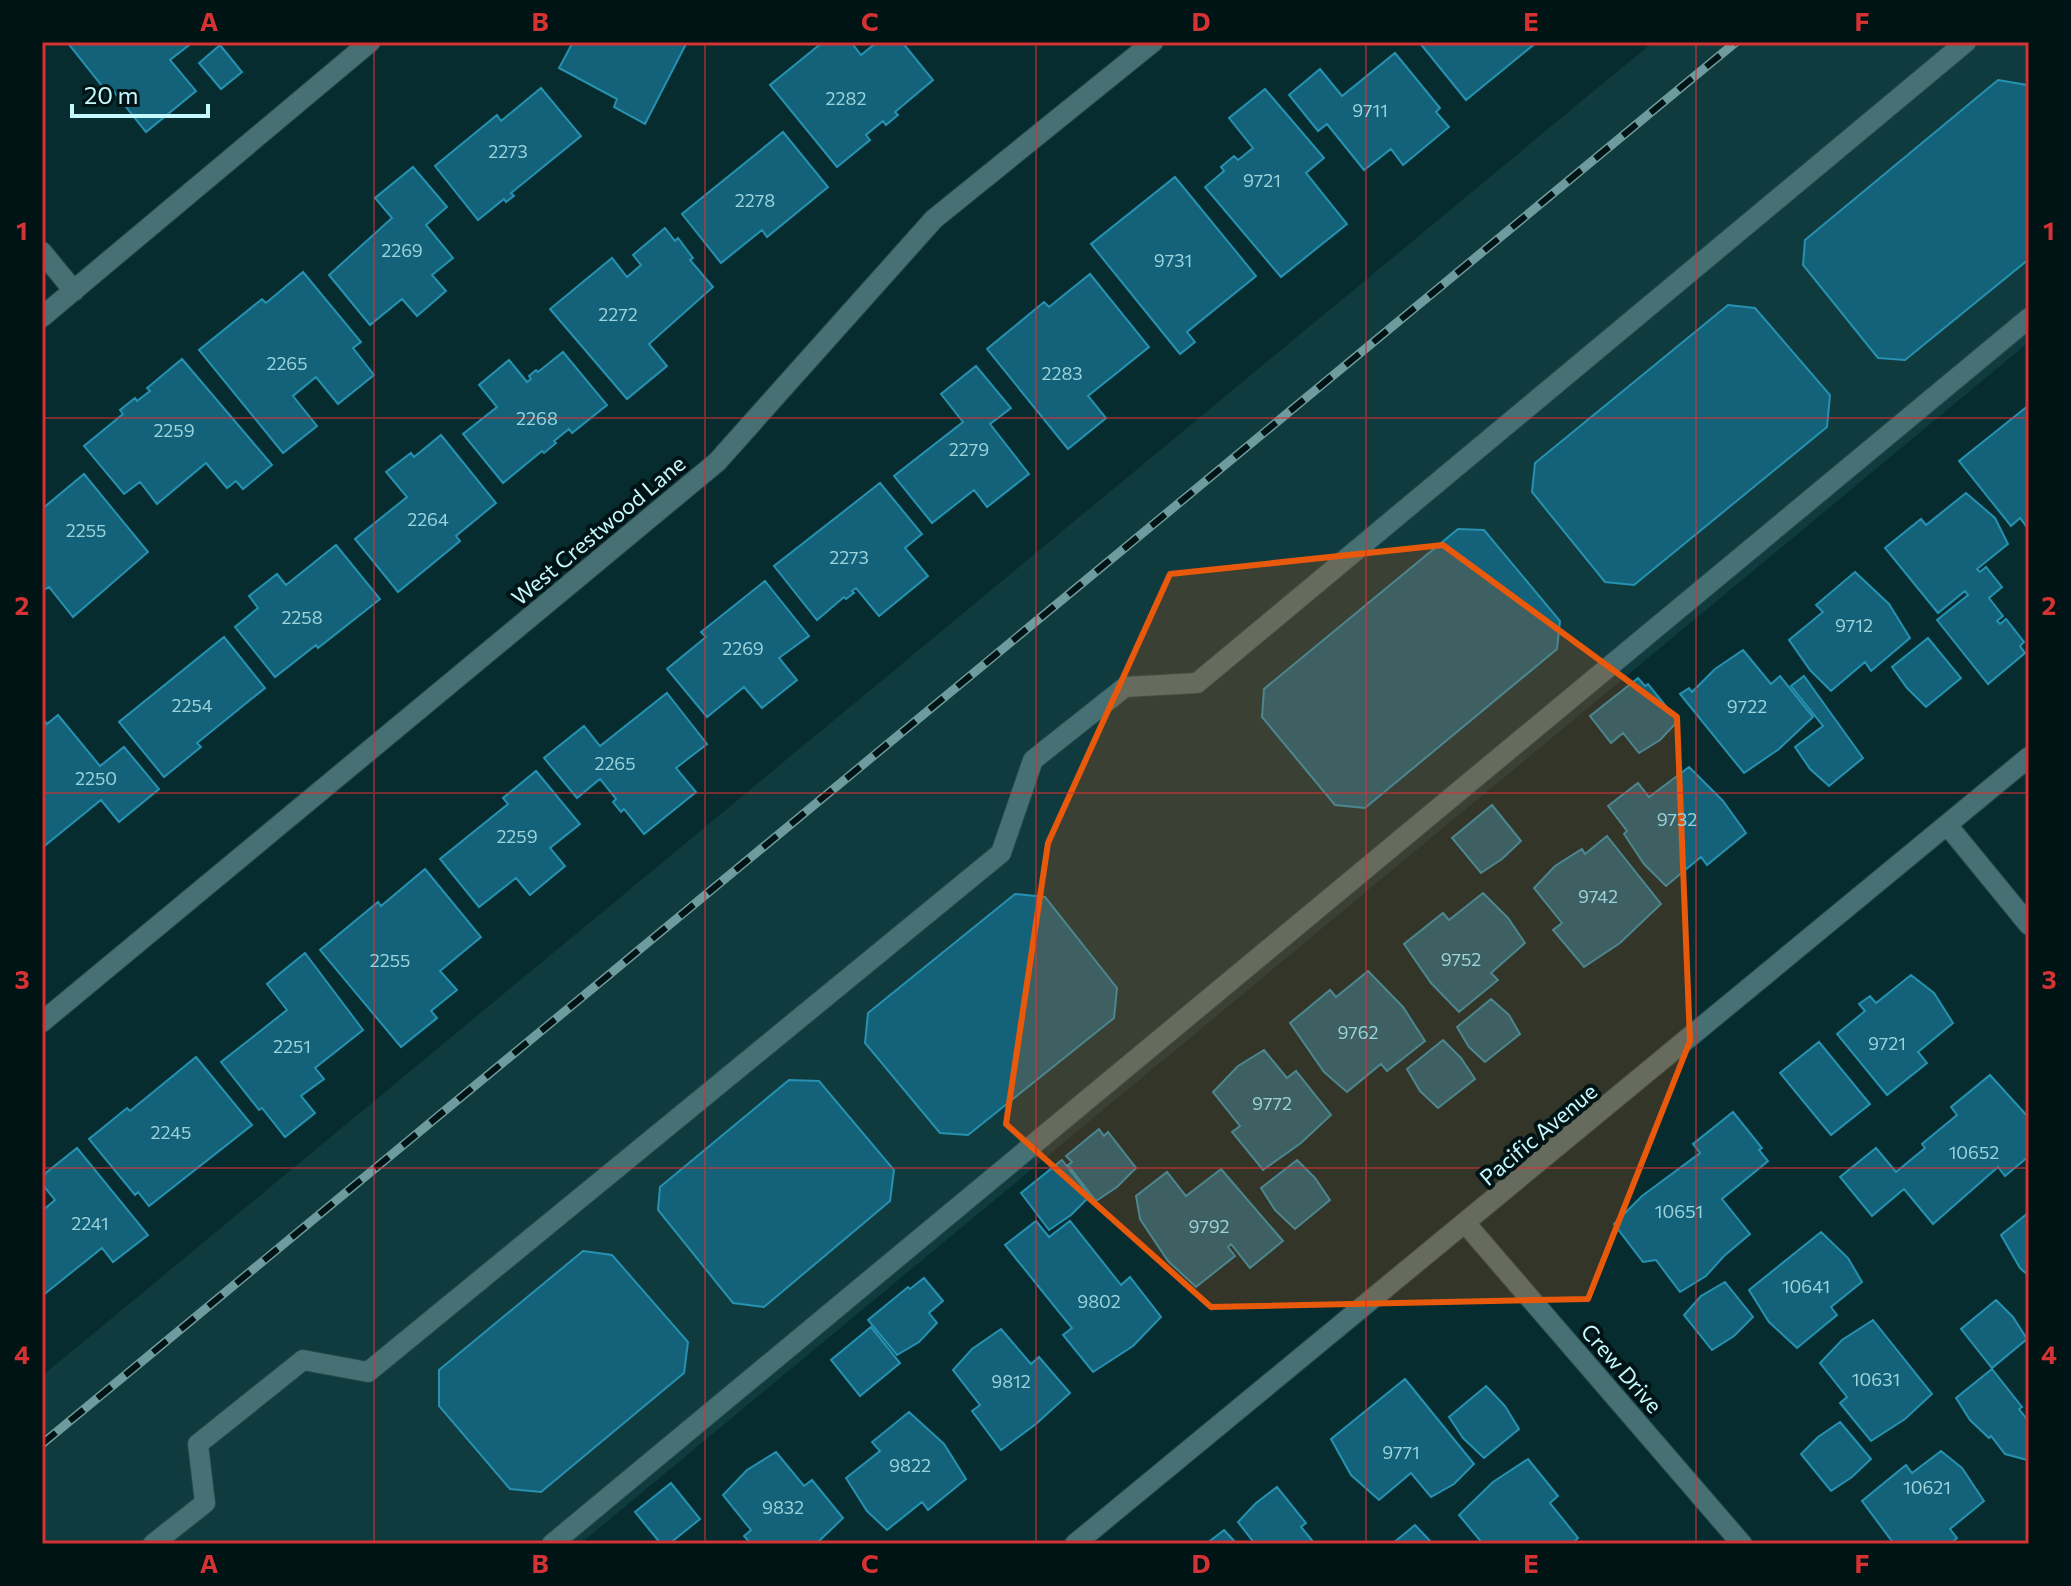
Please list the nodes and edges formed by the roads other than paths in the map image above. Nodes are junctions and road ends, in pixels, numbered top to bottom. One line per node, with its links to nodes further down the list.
1 (370, 42): 5 (street)
2 (1153, 42): 11 (street, West Crestwood Lane)
3 (1966, 42): 13 (street)
4 (42, 252): 5 (street)
5 (74, 291): 6 (street)
6 (42, 317)
7 (2029, 318): 14 (street)
8 (2029, 757): 9 (street, Pacific Avenue)
9 (1948, 826): 10 (street); 12 (street, Pacific Avenue)
10 (2029, 925)
11 (42, 1022)
12 (1466, 1224): 15 (street, Pacific Avenue); 16 (street, Crew Drive)
13 (153, 1544)
14 (552, 1544)
15 (1075, 1544)
16 (1742, 1544)

